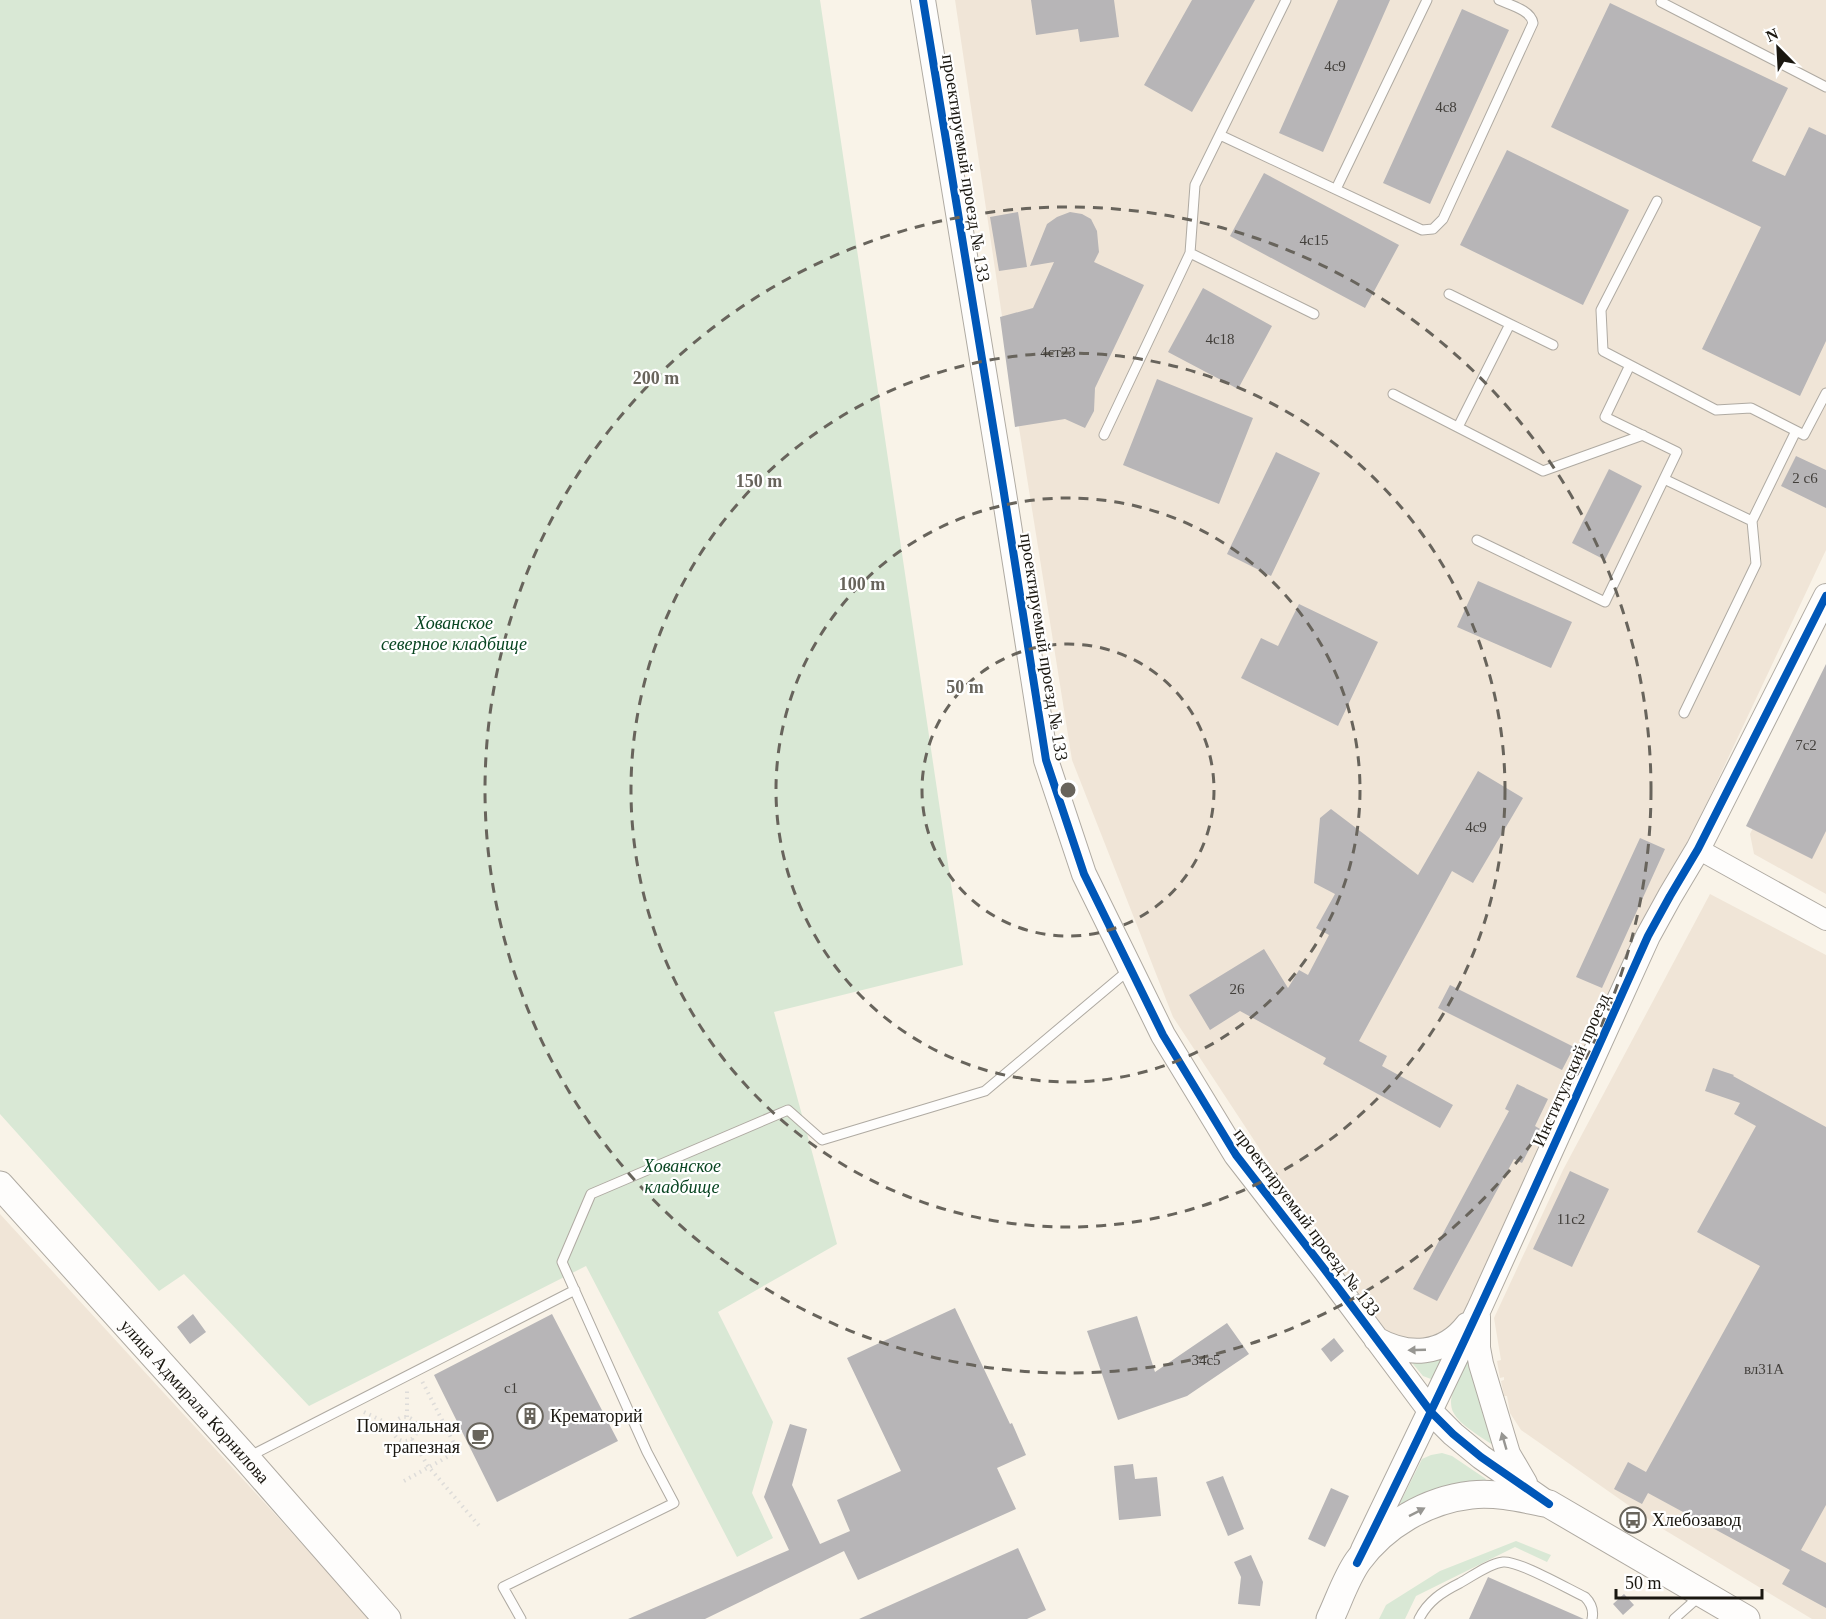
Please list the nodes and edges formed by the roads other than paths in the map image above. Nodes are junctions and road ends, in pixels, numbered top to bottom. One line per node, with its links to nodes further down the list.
1 (923, 0): 29 (street, проектируемый проезд № 133)
2 (1286, 0): 7 (lane)
3 (1427, 0): 8 (lane)
4 (1499, 0): 8 (lane)
5 (1662, 0): 6 (lane)
6 (1826, 87)
7 (1220, 135): 8 (lane); 10 (lane)
8 (1336, 189)
9 (1657, 201): 15 (lane)
10 (1190, 254): 12 (lane); 20 (lane)
11 (1449, 294): 13 (lane)
12 (1314, 314)
13 (1510, 324): 14 (lane); 18 (lane)
14 (1553, 345)
15 (1630, 365): 19 (lane); 21 (lane)
16 (1826, 393): 19 (lane)
17 (1393, 394): 18 (lane)
18 (1458, 427): 21 (lane)
19 (1796, 431): 23 (lane)
20 (1104, 435)
21 (1643, 435): 22 (lane)
22 (1664, 479): 23 (lane); 24 (lane)
23 (1752, 521): 26 (lane)
24 (1477, 540)
25 (1826, 596): 27 (street, Институтский проезд)
26 (1684, 713)
27 (1698, 849): 28 (street); 32 (street, Институтский проезд)
28 (1826, 920)
29 (1130, 968): 31 (lane); 33 (street, проектируемый проезд № 133)
30 (0, 1185): 35 (main road, улица Адмирала Корнилова)
31 (575, 1290): 35 (lane); 40 (lane)
32 (1479, 1309): 33 (street, one-way to 33); 34 (street, Институтский проезд); 36 (street, one-way to 32)
33 (1376, 1339): 34 (street, проектируемый проезд № 133)
34 (1431, 1412): 36 (street, проектируемый проезд № 133); 37 (street, Институтский проезд)
35 (246, 1458): 39 (main road, улица Адмирала Корнилова)
36 (1540, 1498): 37 (main road, one-way to 36); 38 (main road)
37 (1357, 1563): 41 (main road)
38 (1702, 1594): 44 (lane); 45 (main road)
39 (387, 1619)
40 (521, 1619)
41 (1330, 1619)
42 (1419, 1619): 43 (lane)
43 (1592, 1619)
44 (1674, 1619)
45 (1746, 1619)

